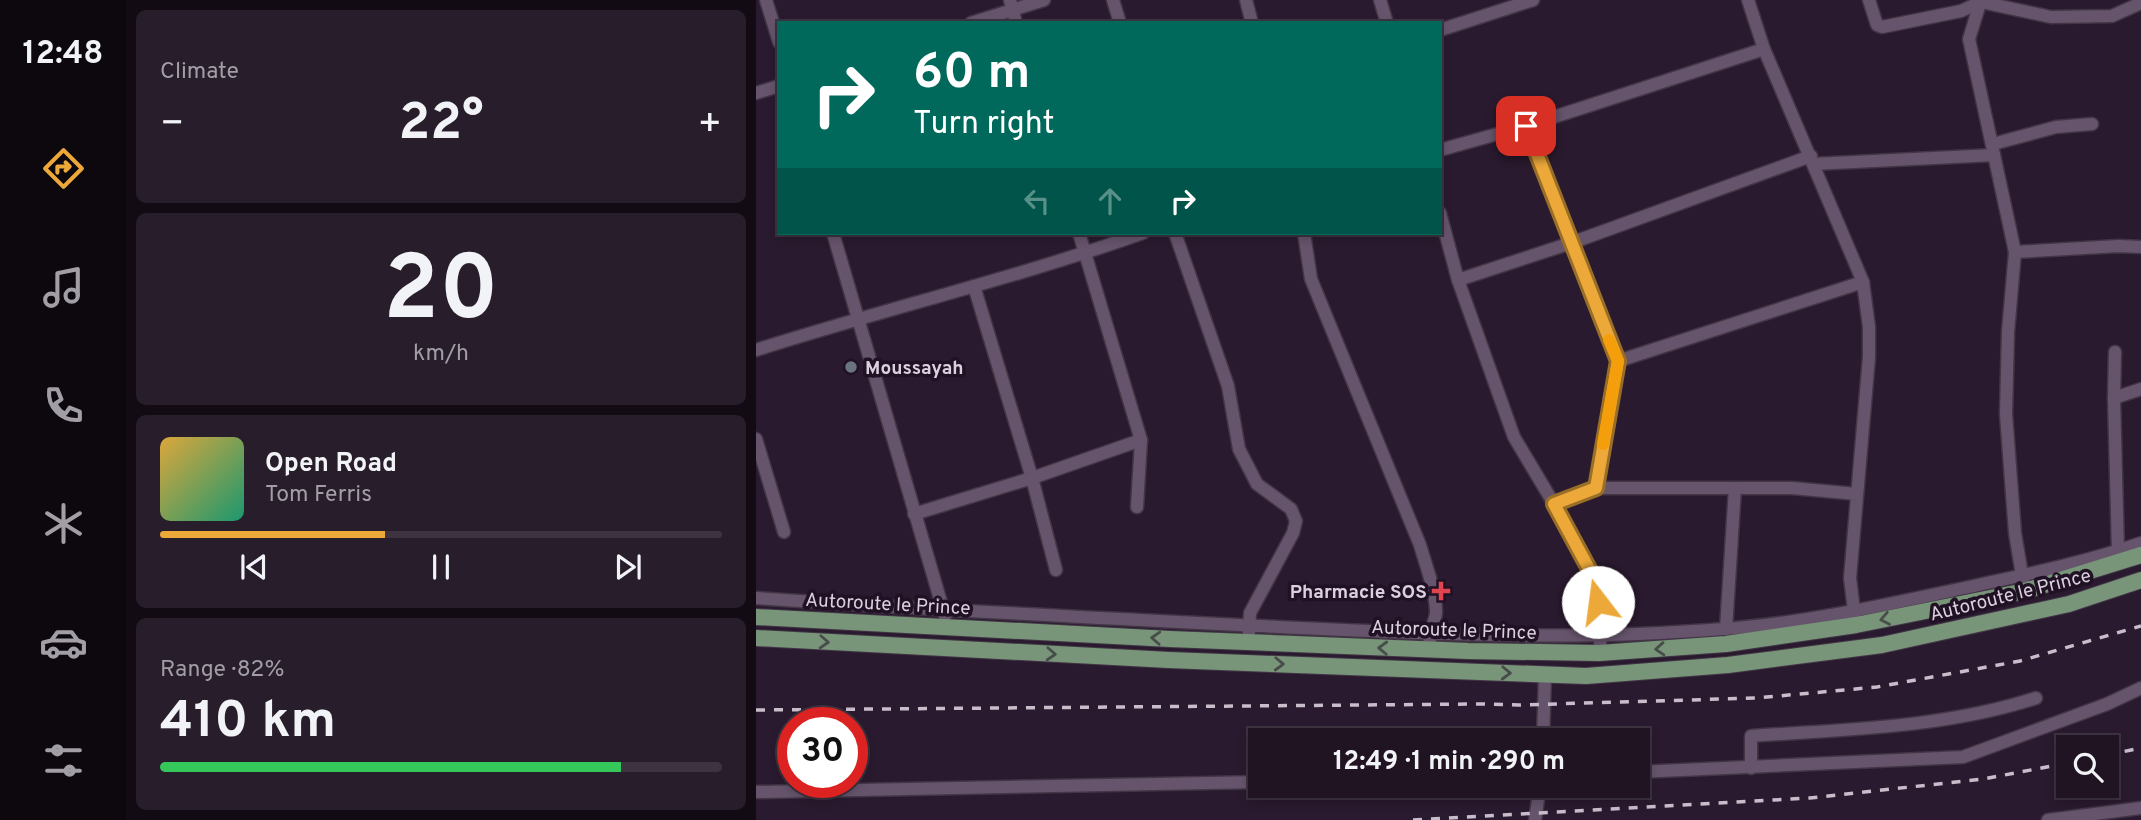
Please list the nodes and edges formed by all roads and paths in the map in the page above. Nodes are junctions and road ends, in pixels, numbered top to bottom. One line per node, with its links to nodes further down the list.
1 (766, 0): 17 (street)
2 (1044, 0): 11 (street)
3 (1113, 0): 13 (street)
4 (1246, 0): 14 (street)
5 (1380, 0): 15 (street)
6 (1533, 0): 16 (street)
7 (1748, 0): 18 (street)
8 (1869, 0): 9 (street)
9 (1981, 1): 10 (street); 24 (street)
10 (2141, 4)
11 (1011, 5): 12 (street)
12 (975, 21)
13 (1119, 21)
14 (1251, 21)
15 (1386, 21)
16 (1442, 29)
17 (777, 36)
18 (1764, 49): 22 (street); 25 (street)
19 (777, 87): 20 (street)
20 (756, 93)
21 (2092, 124): 24 (street)
22 (1526, 126): 23 (street); 32 (street)
23 (1442, 149)
24 (1993, 149): 25 (street); 34 (street)
25 (1812, 160): 32 (street); 37 (street)
26 (1442, 220): 36 (street)
27 (834, 235): 39 (street)
28 (1080, 235): 35 (street)
29 (1137, 235): 35 (street)
30 (1176, 235): 67 (street)
31 (1304, 235): 69 (street)
32 (1571, 243): 36 (street); 42 (street)
33 (2141, 247): 34 (street)
34 (2015, 252): 60 (street)
35 (1085, 254): 38 (street); 46 (street)
36 (1458, 280): 51 (street)
37 (1863, 282): 42 (street); 50 (street)
38 (974, 286): 39 (street); 47 (street)
39 (858, 318): 40 (street); 53 (street)
40 (756, 350)
41 (2115, 352): 44 (street)
42 (1618, 361): 48 (street)
43 (2141, 389): 44 (street)
44 (2113, 398): 56 (street)
45 (756, 439): 54 (street)
46 (1141, 440): 47 (street); 52 (street)
47 (1032, 478): 53 (street); 58 (street)
48 (1596, 488): 49 (street); 51 (street)
49 (1735, 488): 50 (street); 66 (street)
50 (1857, 494): 64 (street)
51 (1554, 504): 70 (street)
52 (1137, 507)
53 (914, 514): 62 (street)
54 (784, 532)
55 (2141, 543): 56 (street)
56 (2118, 551): 60 (street)
57 (2141, 555): 60 (main road, Autoroute le Prince)
58 (1056, 570)
59 (2141, 580): 71 (main road, Autoroute le Prince)
60 (2023, 583): 64 (main road, Autoroute le Prince)
61 (756, 598): 62 (street)
62 (943, 611): 65 (street); 67 (street)
63 (756, 617): 65 (main road, Autoroute le Prince)
64 (1855, 618): 66 (street); 70 (main road, Autoroute le Prince, one-way to 70)
65 (948, 627): 67 (main road, Autoroute le Prince, one-way to 65)
66 (1726, 629): 70 (street)
67 (1249, 634): 69 (main road, Autoroute le Prince)
68 (756, 638): 71 (main road, Autoroute le Prince, one-way to 71)
69 (1430, 642): 70 (main road, Autoroute le Prince)
70 (1600, 645)
71 (1545, 674): 74 (street)
72 (2141, 688): 75 (street)
73 (2036, 698): 75 (street)
74 (1544, 728)
75 (1751, 768): 76 (street)
76 (1650, 772)
77 (1248, 782): 78 (street)
78 (756, 792)
79 (1538, 798): 82 (street)
80 (2141, 808): 81 (street)
81 (2099, 817): 83 (street)
82 (1535, 820)
83 (2048, 820)

